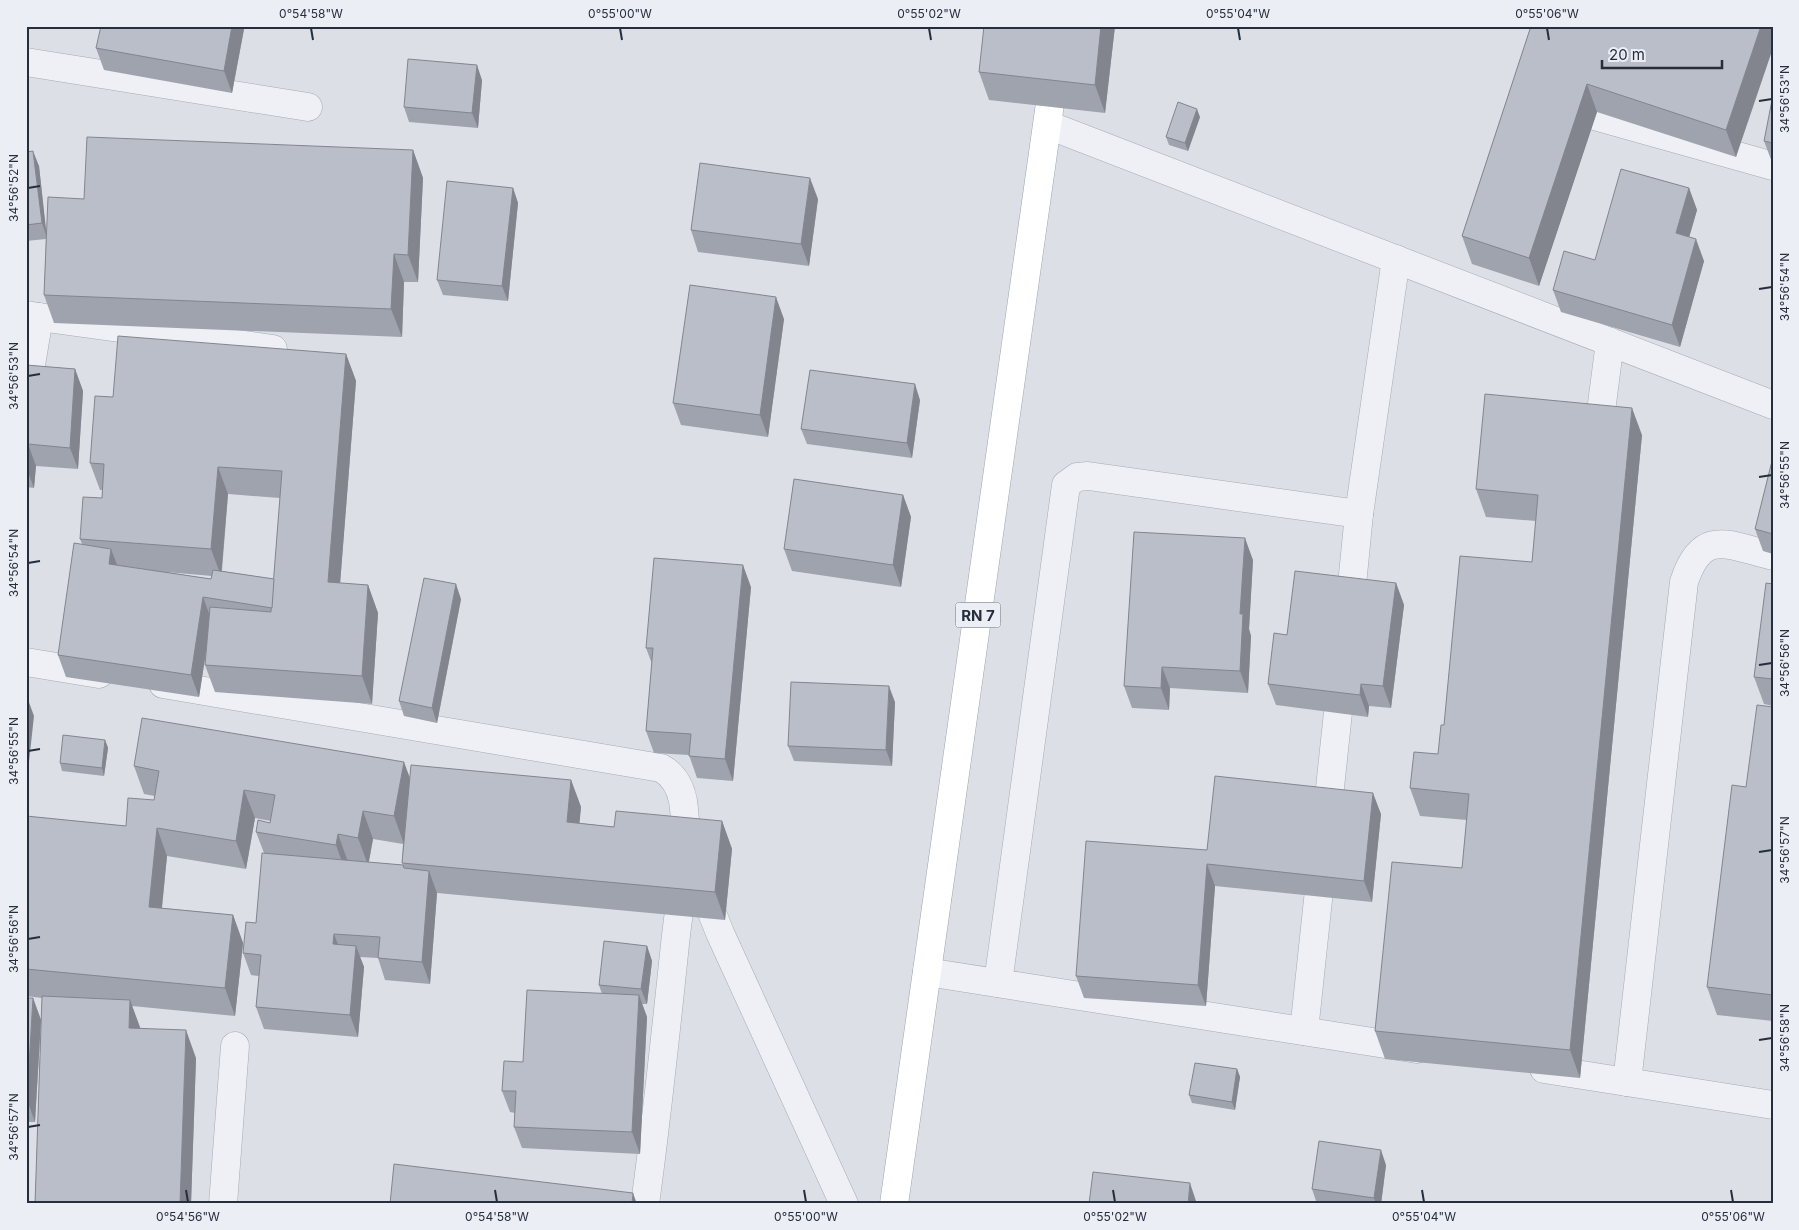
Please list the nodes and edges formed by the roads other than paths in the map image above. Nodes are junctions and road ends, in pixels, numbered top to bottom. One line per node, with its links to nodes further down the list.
1 (1061, 26): 4 (main road, RN 7)
2 (26, 62): 3 (street)
3 (308, 107)
4 (1048, 125): 7 (street); 20 (main road, RN 7)
5 (1547, 139): 6 (street)
6 (1773, 166)
7 (1396, 259): 9 (street); 16 (street)
8 (1496, 266): 9 (street)
9 (1485, 294): 11 (street)
10 (33, 316): 12 (street); 13 (street)
11 (1610, 342): 14 (street); 15 (street)
12 (273, 349)
13 (26, 395)
14 (1773, 405)
15 (1594, 469)
16 (1359, 514): 21 (street); 22 (street)
17 (1773, 556): 26 (street)
18 (26, 662): 19 (street)
19 (685, 847): 29 (street); 30 (street)
20 (927, 972): 21 (street); 31 (main road, RN 7)
21 (998, 983): 22 (street)
22 (1304, 1032): 24 (street)
23 (235, 1046): 28 (street)
24 (1438, 1053)
25 (1515, 1065): 26 (street)
26 (1627, 1082): 27 (street)
27 (1773, 1105)
28 (223, 1204)
29 (645, 1204)
30 (844, 1204)
31 (894, 1204)

